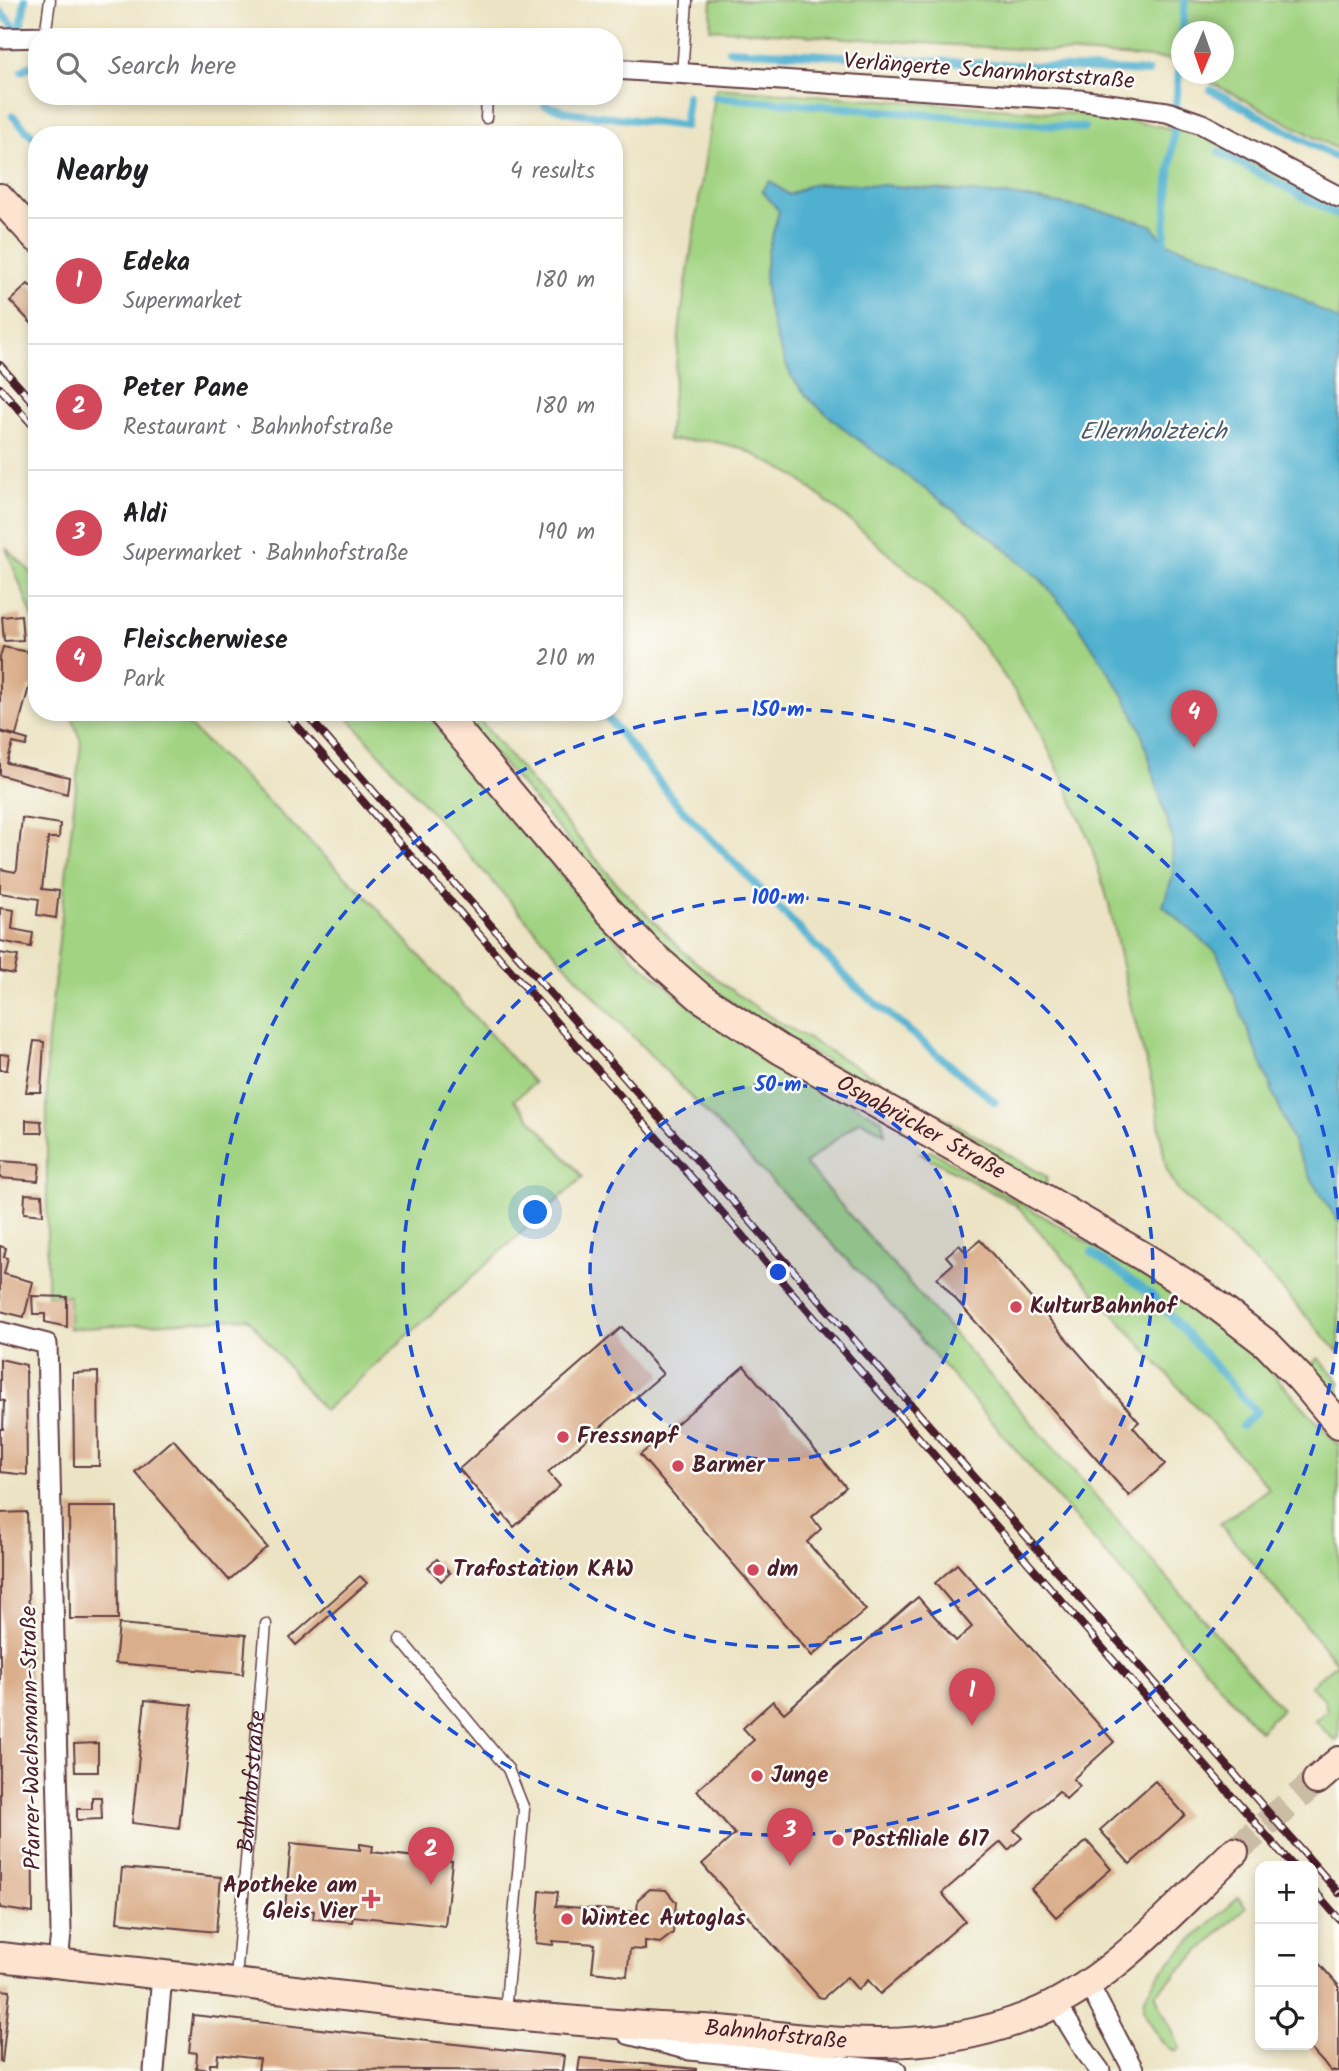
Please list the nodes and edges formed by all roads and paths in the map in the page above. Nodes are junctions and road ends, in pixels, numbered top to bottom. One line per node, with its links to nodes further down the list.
1 (50, 0): 3 (lane)
2 (687, 0): 7 (lane)
3 (46, 28)
4 (28, 37): 5 (street)
5 (0, 38)
6 (623, 70): 7 (street, Verlängerte Scharnhorststraße)
7 (681, 75): 10 (street, Verlängerte Scharnhorststraße)
8 (487, 105): 9 (lane)
9 (486, 118)
10 (1339, 197)
11 (0, 198): 12 (main road)
12 (28, 228)
13 (450, 721): 15 (main road, Osnabrücker Straße)
14 (0, 1332): 22 (street, Pfarrer-Wachsmann-Straße)
15 (1339, 1424)
16 (266, 1624): 24 (lane, Bahnhofstraße)
17 (400, 1639): 27 (lane)
18 (1339, 1761): 19 (main road)
19 (1317, 1780)
20 (1234, 1852): 25 (main road, Bahnhofstraße)
21 (0, 1956): 22 (main road, Bahnhofstraße)
22 (58, 1963): 23 (main road, Bahnhofstraße)
23 (162, 1975): 24 (main road, Bahnhofstraße); 29 (street)
24 (236, 1983): 27 (main road, Bahnhofstraße)
25 (1087, 1983): 26 (main road, Bahnhofstraße); 32 (street)
26 (1056, 2003): 28 (main road, Bahnhofstraße); 31 (street)
27 (505, 2014): 28 (main road, Bahnhofstraße)
28 (573, 2020): 30 (street, Bahnhofstraße)
29 (154, 2071)
30 (896, 2071)
31 (1100, 2071)
32 (1134, 2071)

